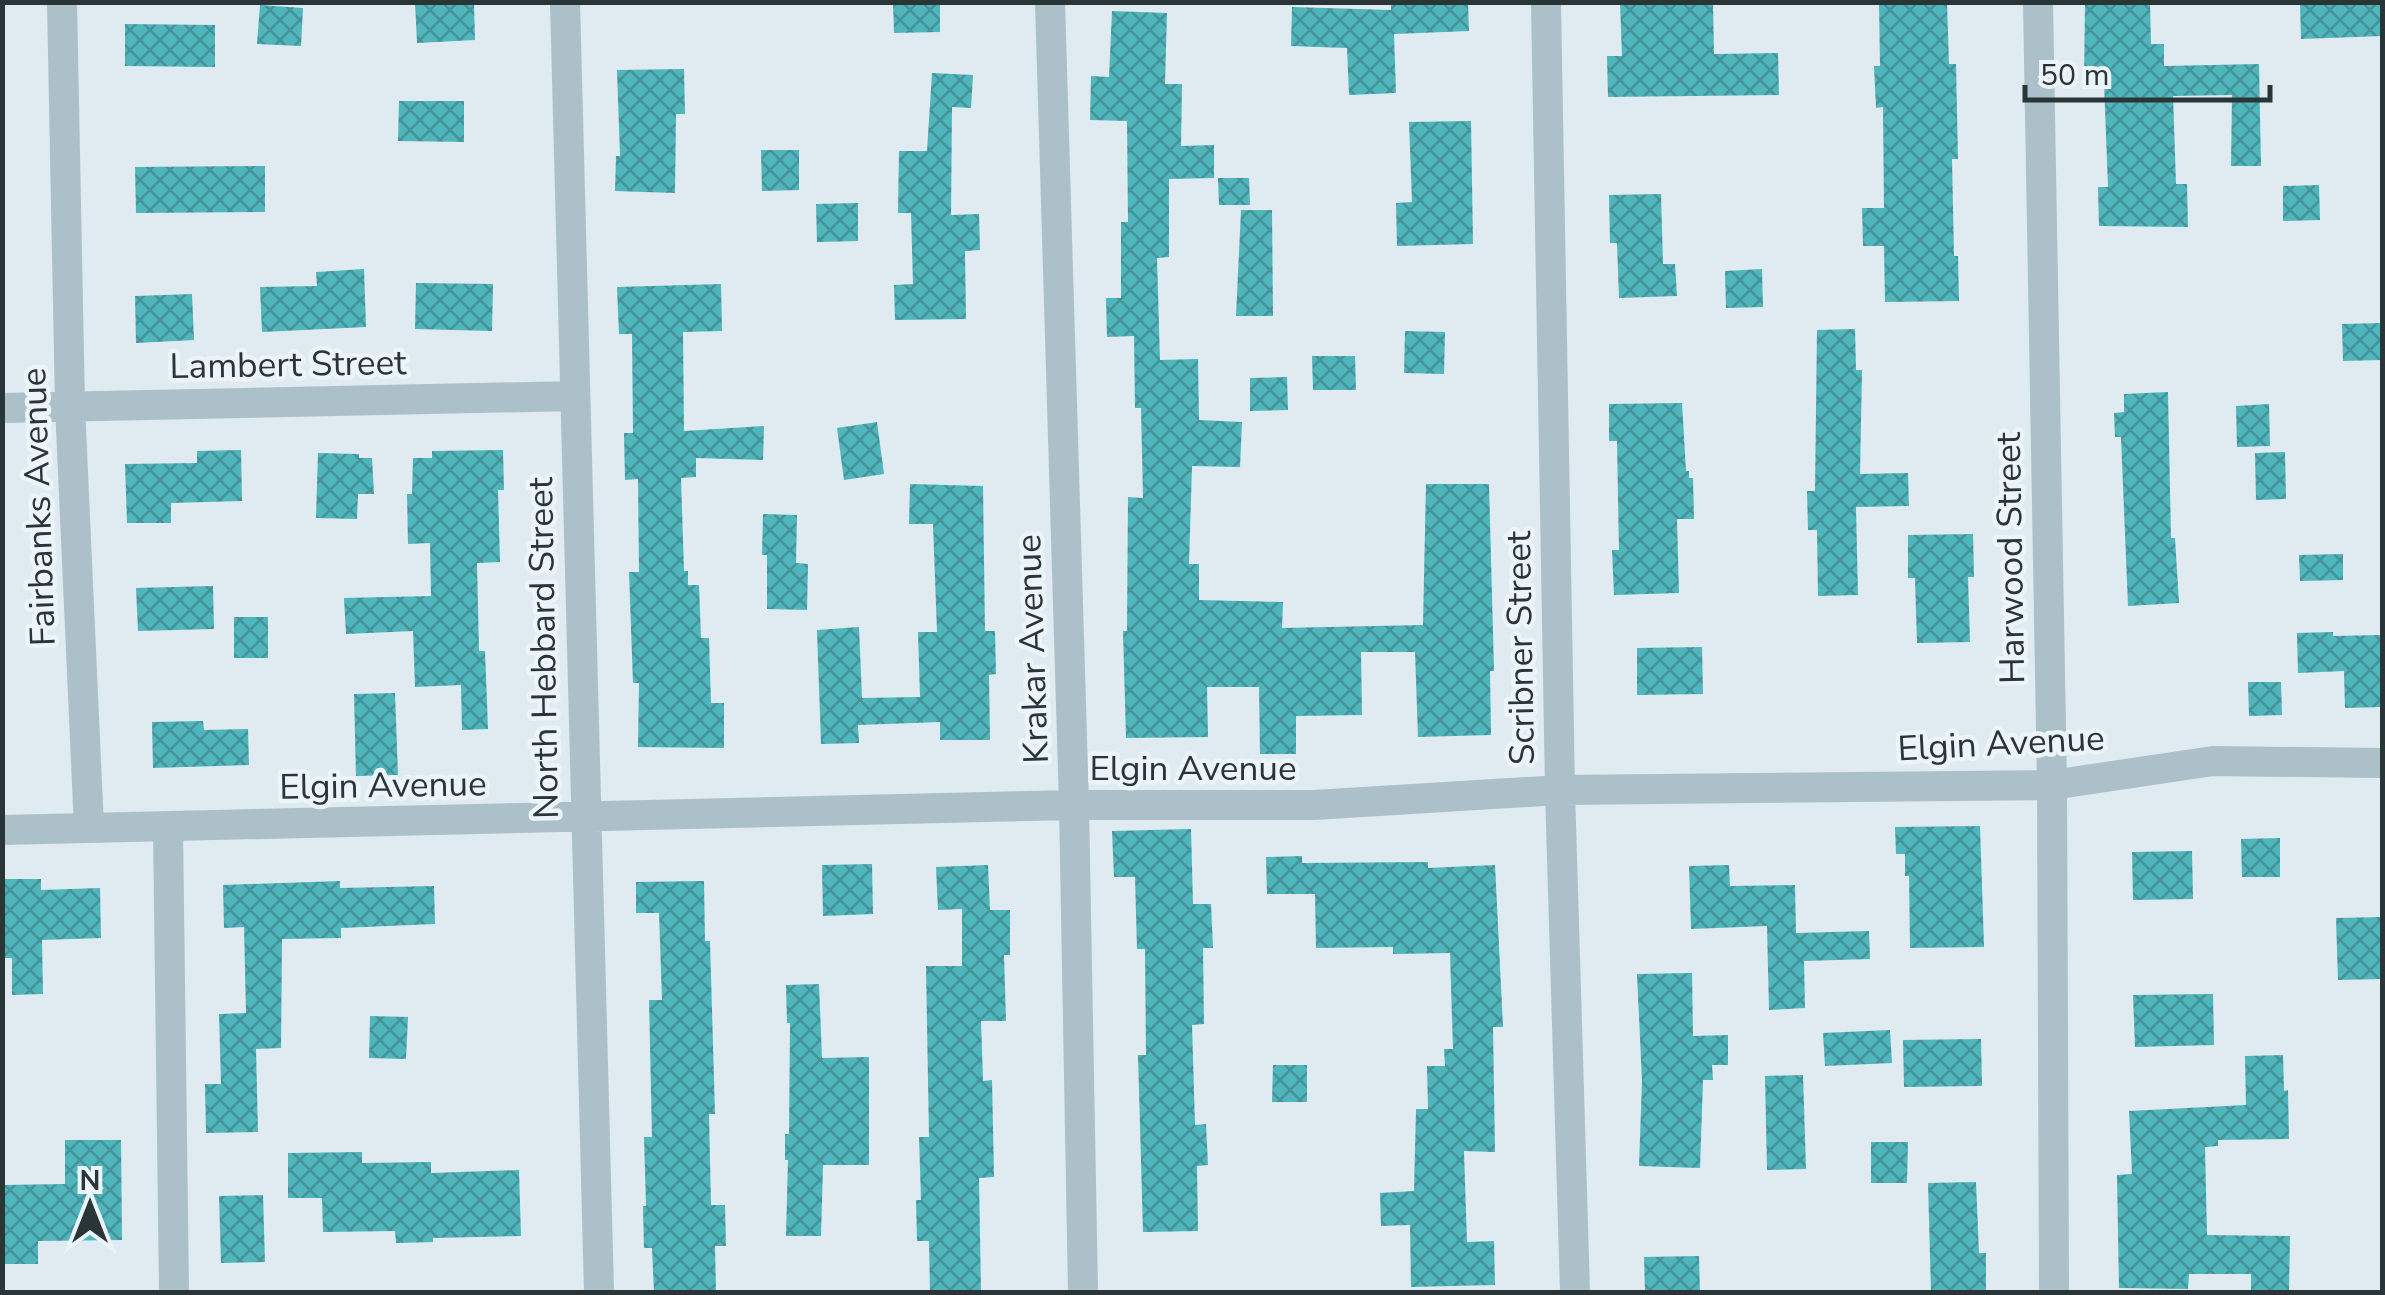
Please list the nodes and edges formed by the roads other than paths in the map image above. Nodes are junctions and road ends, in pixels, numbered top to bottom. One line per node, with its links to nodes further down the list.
1 (62, 2): 7 (street, Fairbanks Avenue)
2 (565, 2): 6 (street, North Hebbard Street)
3 (1050, 2): 12 (street, Krakar Avenue)
4 (1546, 2): 11 (street, Scribner Street)
5 (2038, 2): 10 (street, Harwood Street)
6 (575, 396): 7 (street, Lambert Street); 13 (street, North Hebbard Street)
7 (70, 406): 8 (street, Lambert Street); 15 (street, Fairbanks Avenue)
8 (2, 408)
9 (2382, 763): 10 (street, Elgin Avenue)
10 (2052, 786): 11 (street, Elgin Avenue); 21 (street, Harwood Street)
11 (1560, 790): 12 (street, Elgin Avenue); 20 (street, Scribner Street)
12 (1074, 805): 13 (street, Elgin Avenue); 19 (street, Krakar Avenue)
13 (584, 818): 14 (street, Elgin Avenue); 18 (street, North Hebbard Street)
14 (168, 827): 15 (street, Elgin Avenue); 17 (street)
15 (89, 828): 16 (street, Elgin Avenue)
16 (2, 830)
17 (174, 1292)
18 (599, 1292)
19 (1084, 1292)
20 (1575, 1292)
21 (2054, 1292)

